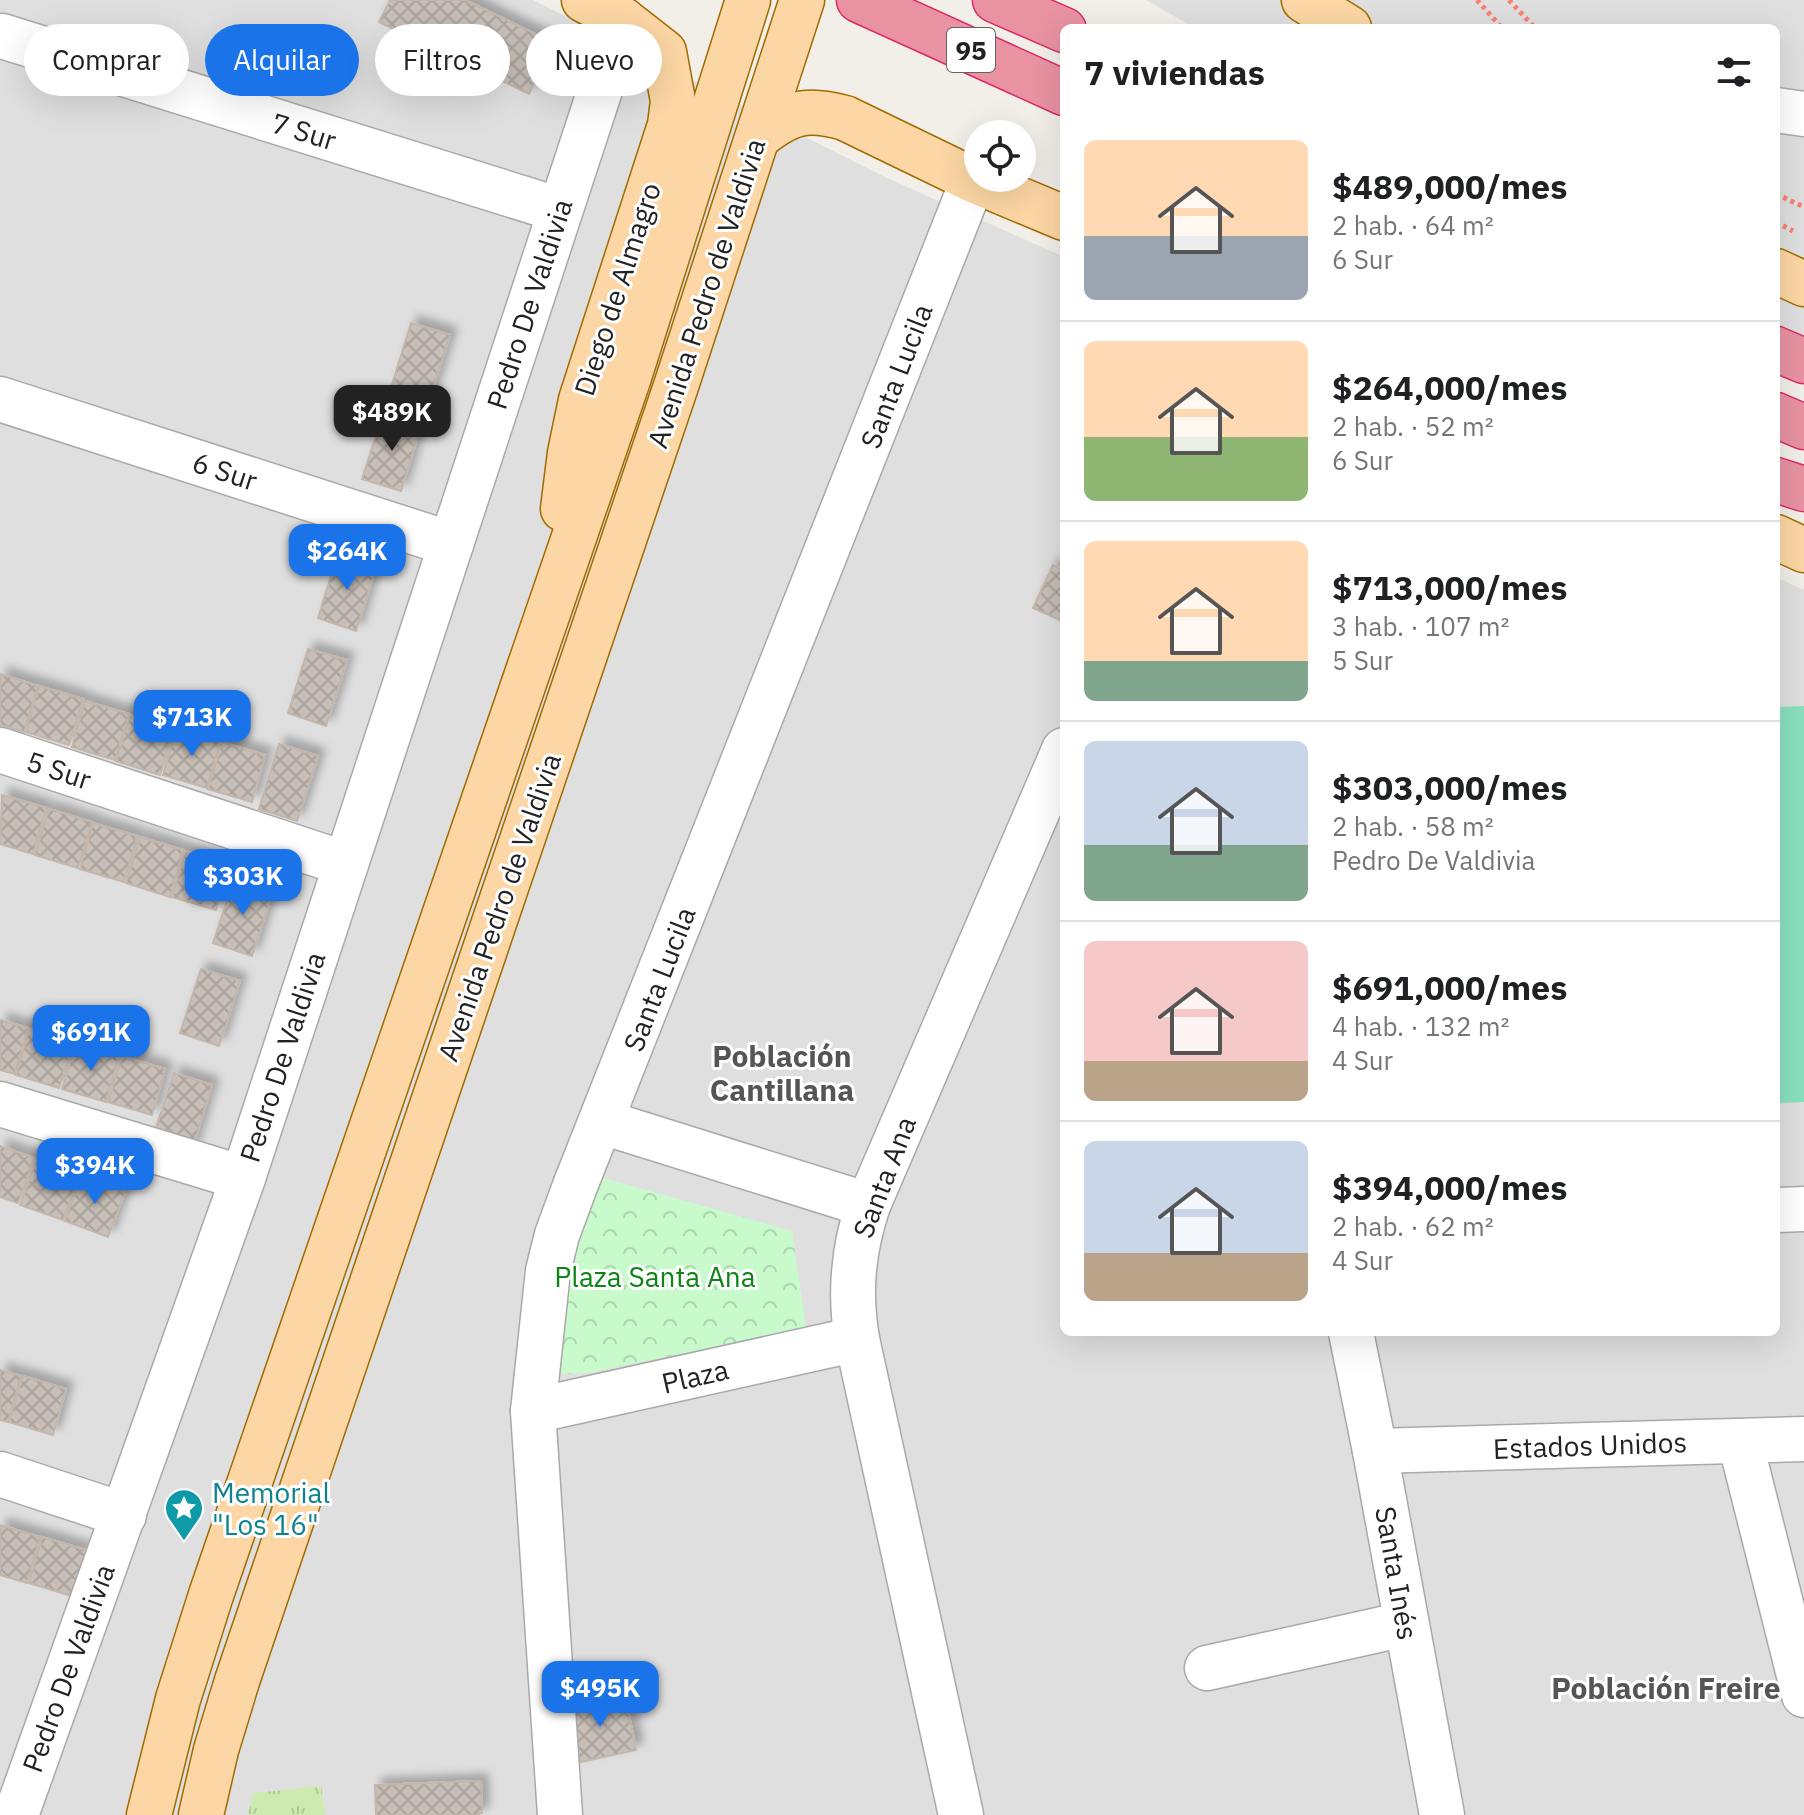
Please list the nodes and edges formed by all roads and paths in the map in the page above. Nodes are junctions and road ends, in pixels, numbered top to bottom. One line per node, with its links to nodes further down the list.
1 (584, 0): 9 (main road, Diego de Almagro)
2 (748, 0): 38 (main road, Avenida Pedro de Valdivia)
3 (802, 0): 18 (main road, Avenida Pedro de Valdivia)
4 (995, 0): 13 (highway, 95)
5 (1304, 0): 10 (main road)
6 (1477, 0): 11 (path)
7 (1509, 0): 12 (path)
8 (869, 4): 15 (highway, 95)
9 (623, 20): 24 (street, Pedro De Valdivia); 38 (main road, Diego de Almagro)
10 (1343, 24)
11 (1498, 24)
12 (1531, 24)
13 (1060, 28)
14 (2, 36): 24 (street, 7 Sur)
15 (1060, 91)
16 (1780, 111): 17 (street)
17 (1804, 114)
18 (758, 137): 19 (main road); 63 (main road, Avenida Pedro de Valdivia)
19 (964, 176)
20 (968, 192): 43 (street, Santa Lucila)
21 (1002, 192): 25 (main road)
22 (1780, 196): 23 (path)
23 (1804, 207)
24 (560, 210): 36 (street, Pedro De Valdivia)
25 (1060, 216)
26 (1780, 273): 27 (main road)
27 (1804, 284)
28 (1780, 351): 29 (highway)
29 (1804, 361)
30 (0, 399): 36 (street, 6 Sur)
31 (1780, 417): 32 (highway)
32 (1804, 427)
33 (1780, 481): 34 (highway)
34 (1804, 489)
35 (1780, 539): 37 (main road)
36 (451, 544): 41 (street, Pedro De Valdivia)
37 (1804, 550)
38 (544, 623): 59 (main road, Avenida Pedro de Valdivia)
39 (0, 750): 41 (street, 5 Sur)
40 (1060, 759): 45 (street, Santa Ana)
41 (346, 864): 44 (street, Pedro De Valdivia)
42 (0, 1104): 44 (street)
43 (604, 1119): 45 (street); 50 (street, Santa Lucila)
44 (243, 1178): 55 (street, Pedro De Valdivia)
45 (868, 1205): 49 (street, Santa Ana)
46 (1804, 1209): 47 (street)
47 (1780, 1210)
48 (1352, 1336): 53 (street, Santa Inés)
49 (857, 1339): 50 (street, Plaza); 65 (street, Santa Ana)
50 (533, 1411): 64 (street, Santa Lucila)
51 (1804, 1439): 52 (street, Estados Unidos)
52 (1740, 1441): 53 (street, Estados Unidos); 58 (street)
53 (1375, 1451): 56 (street, Santa Inés)
54 (0, 1474): 55 (street)
55 (124, 1515): 60 (street, Pedro De Valdivia)
56 (1405, 1624): 57 (street); 66 (street, Santa Inés)
57 (1207, 1668)
58 (1804, 1695)
59 (178, 1699): 61 (main road, Avenida Pedro de Valdivia); 62 (main road, Avenida Pedro de Valdivia)
60 (16, 1815)
61 (117, 1815)
62 (149, 1815)
63 (201, 1815)
64 (560, 1815)
65 (961, 1815)
66 (1442, 1815)

